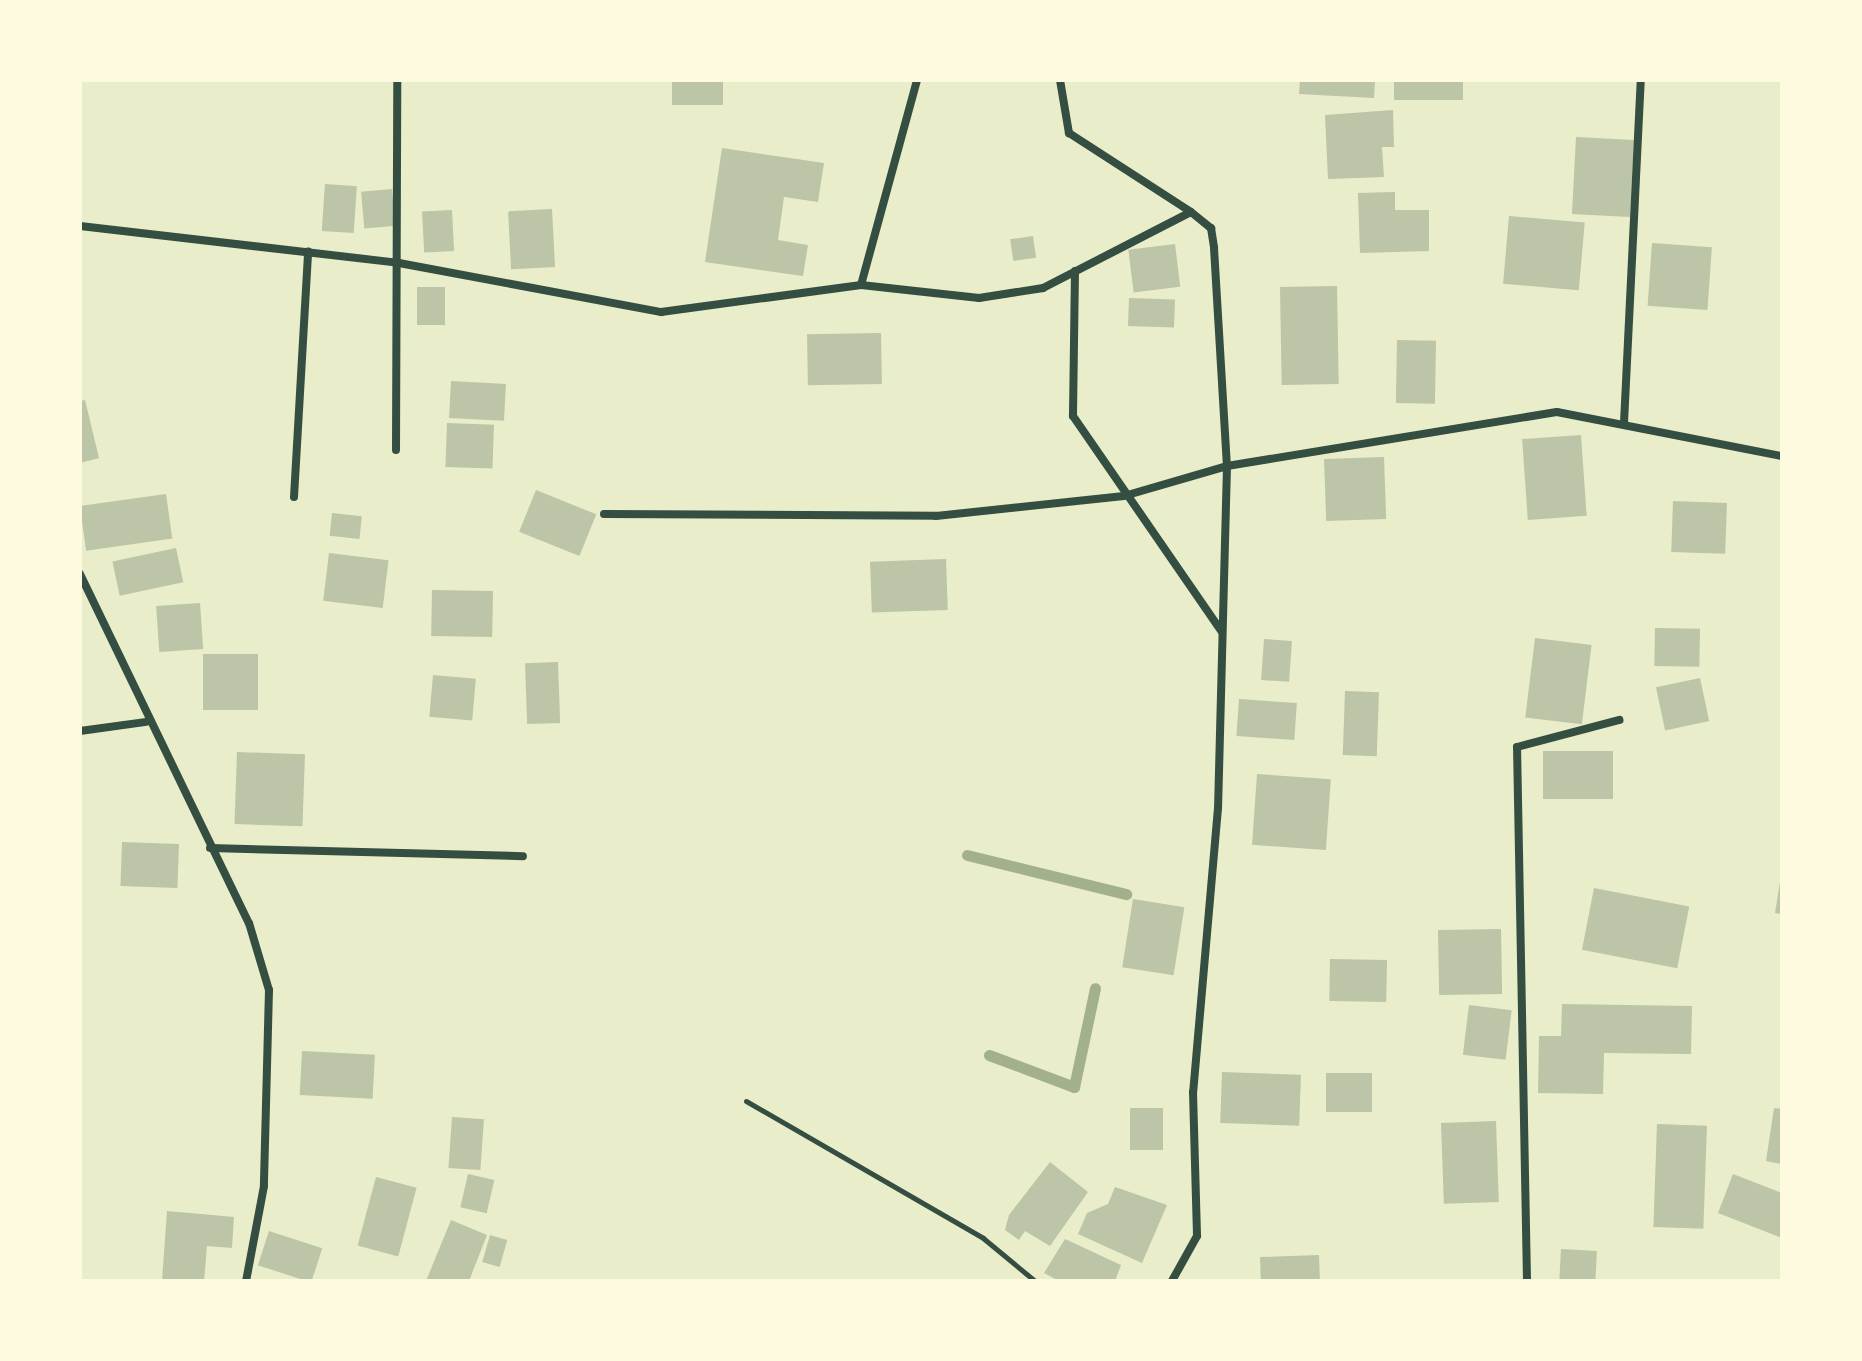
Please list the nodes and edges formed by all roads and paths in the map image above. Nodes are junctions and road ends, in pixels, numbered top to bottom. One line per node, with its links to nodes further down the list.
1 (397, 80): 8 (street)
2 (917, 80): 10 (street)
3 (1060, 80): 5 (street)
4 (1641, 80): 11 (street)
5 (1191, 212): 9 (street); 14 (street)
6 (80, 226): 7 (street)
7 (308, 251): 8 (street); 16 (street)
8 (399, 263): 10 (street); 12 (street)
9 (1075, 271): 10 (street); 15 (street)
10 (861, 285)
11 (1624, 423): 13 (street); 14 (street)
12 (396, 450)
13 (1782, 456)
14 (1227, 466): 15 (street); 19 (street)
15 (1124, 496): 17 (street); 19 (street)
16 (294, 497)
17 (604, 514)
18 (80, 574): 21 (street)
19 (1223, 633): 28 (street)
20 (1619, 720): 29 (street)
21 (146, 722): 22 (street); 23 (street)
22 (80, 731)
23 (210, 848): 24 (street); 26 (street)
24 (523, 856)
25 (746, 1101): 27 (path)
26 (246, 1281)
27 (1035, 1281)
28 (1172, 1281)
29 (1527, 1281)

